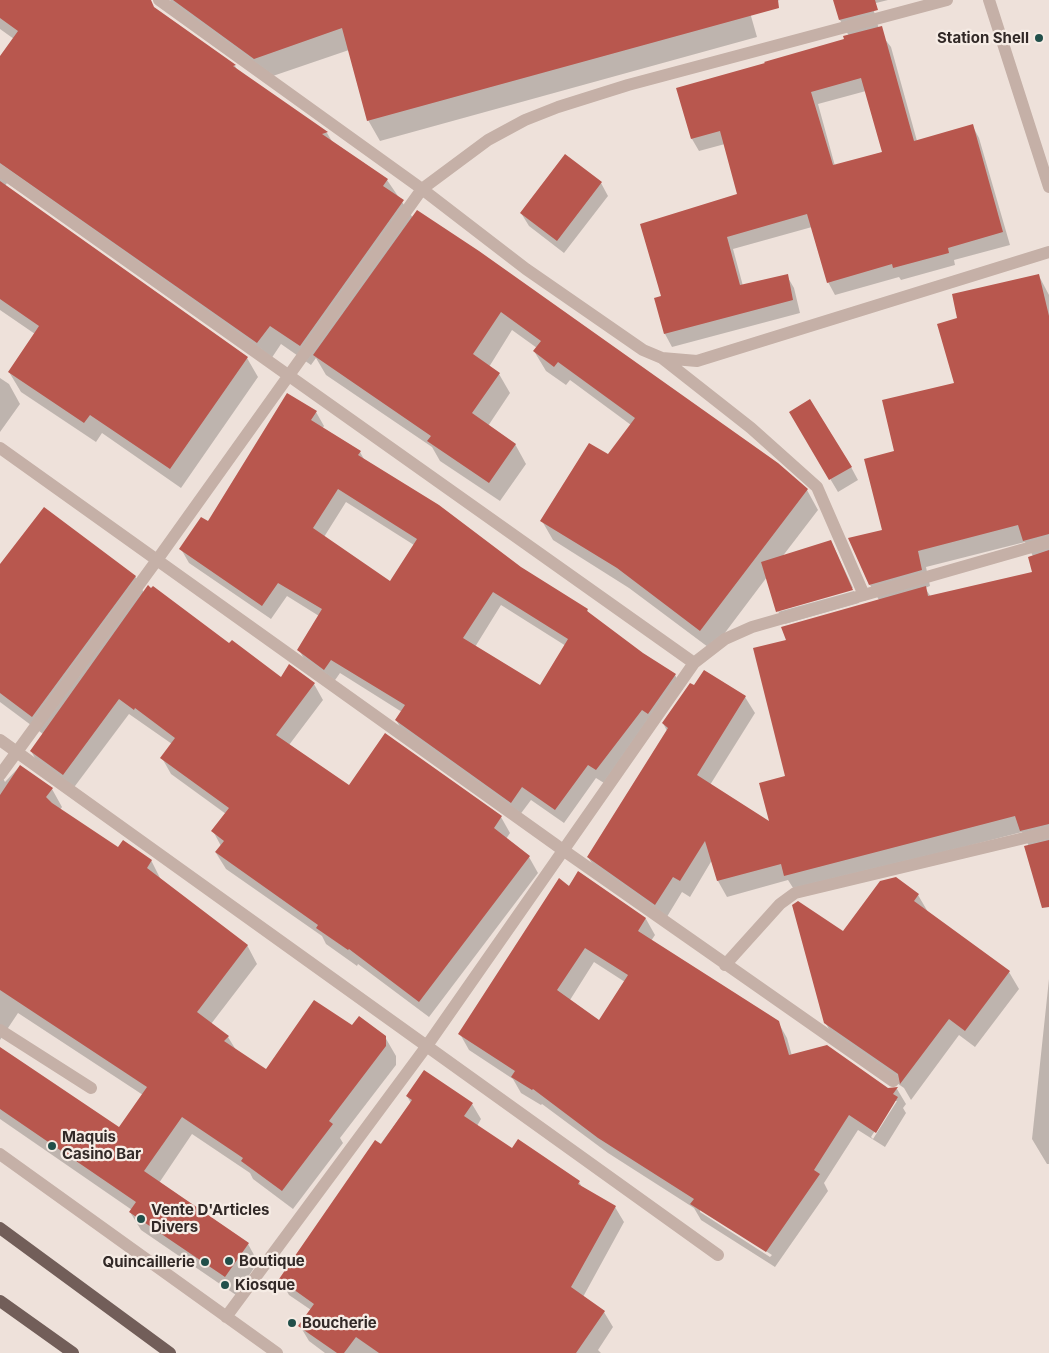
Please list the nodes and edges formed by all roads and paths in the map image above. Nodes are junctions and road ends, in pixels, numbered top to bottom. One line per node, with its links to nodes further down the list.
1 (159, 0): 6 (street)
2 (947, 0): 6 (street)
3 (989, 0): 5 (street)
4 (0, 171): 9 (street)
5 (1049, 187)
6 (422, 189): 8 (street); 9 (street)
7 (1049, 252): 8 (street)
8 (662, 358): 13 (street)
9 (288, 374): 12 (street); 14 (street)
10 (0, 448): 12 (street)
11 (1049, 542): 13 (street)
12 (157, 560): 16 (street); 19 (street)
13 (864, 595): 14 (street)
14 (694, 663): 19 (street)
15 (0, 740): 16 (street)
16 (16, 752): 17 (street); 22 (street)
17 (0, 775)
18 (1049, 832): 20 (street)
19 (563, 850): 20 (street); 22 (street)
20 (726, 965): 23 (street)
21 (0, 1030): 24 (street)
22 (426, 1047): 27 (street); 29 (street)
23 (893, 1081)
24 (91, 1088)
25 (0, 1154): 29 (street)
26 (0, 1228): 31 (main road)
27 (718, 1255)
28 (0, 1301): 30 (main road)
29 (226, 1317): 32 (street)
30 (73, 1353)
31 (170, 1353)
32 (277, 1353)

